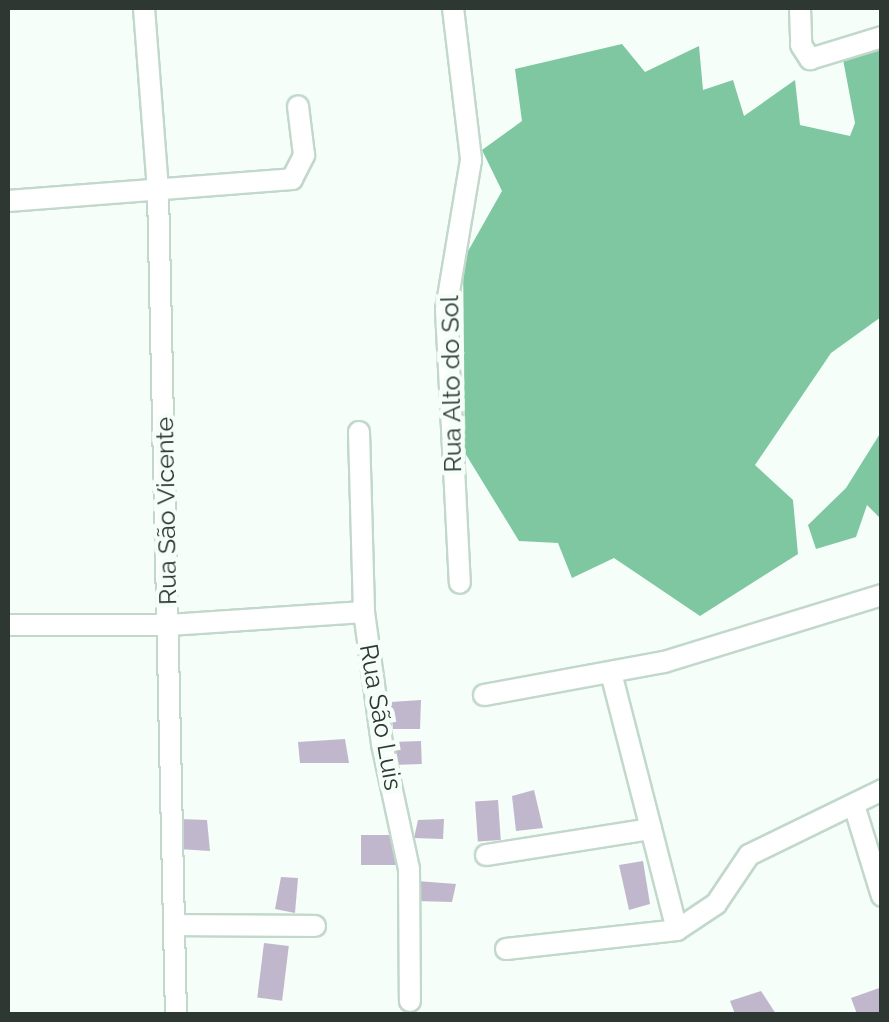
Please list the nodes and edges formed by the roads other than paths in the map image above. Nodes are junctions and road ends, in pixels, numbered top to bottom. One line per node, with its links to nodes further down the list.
1 (144, 8): 6 (street, Rua São Vicente)
2 (453, 8): 9 (street, Rua Alto do Sol)
3 (800, 8): 4 (street)
4 (882, 37)
5 (298, 106): 6 (street)
6 (158, 192): 7 (street); 13 (street, Rua São Vicente)
7 (8, 201)
8 (358, 432): 11 (street, Rua São Luis)
9 (460, 583)
10 (882, 596): 14 (street)
11 (364, 612): 13 (street); 25 (street, Rua São Luis)
12 (8, 625): 13 (street)
13 (169, 625): 21 (street, Rua São Vicente)
14 (611, 673): 15 (street); 18 (street)
15 (484, 695)
16 (882, 790): 17 (street)
17 (854, 805): 20 (street); 23 (street)
18 (651, 828): 19 (street); 23 (street)
19 (486, 855)
20 (882, 896)
21 (175, 924): 22 (street); 26 (street, Rua São Vicente)
22 (315, 926)
23 (677, 930): 24 (street)
24 (506, 949)
25 (410, 1001)
26 (176, 1014)

